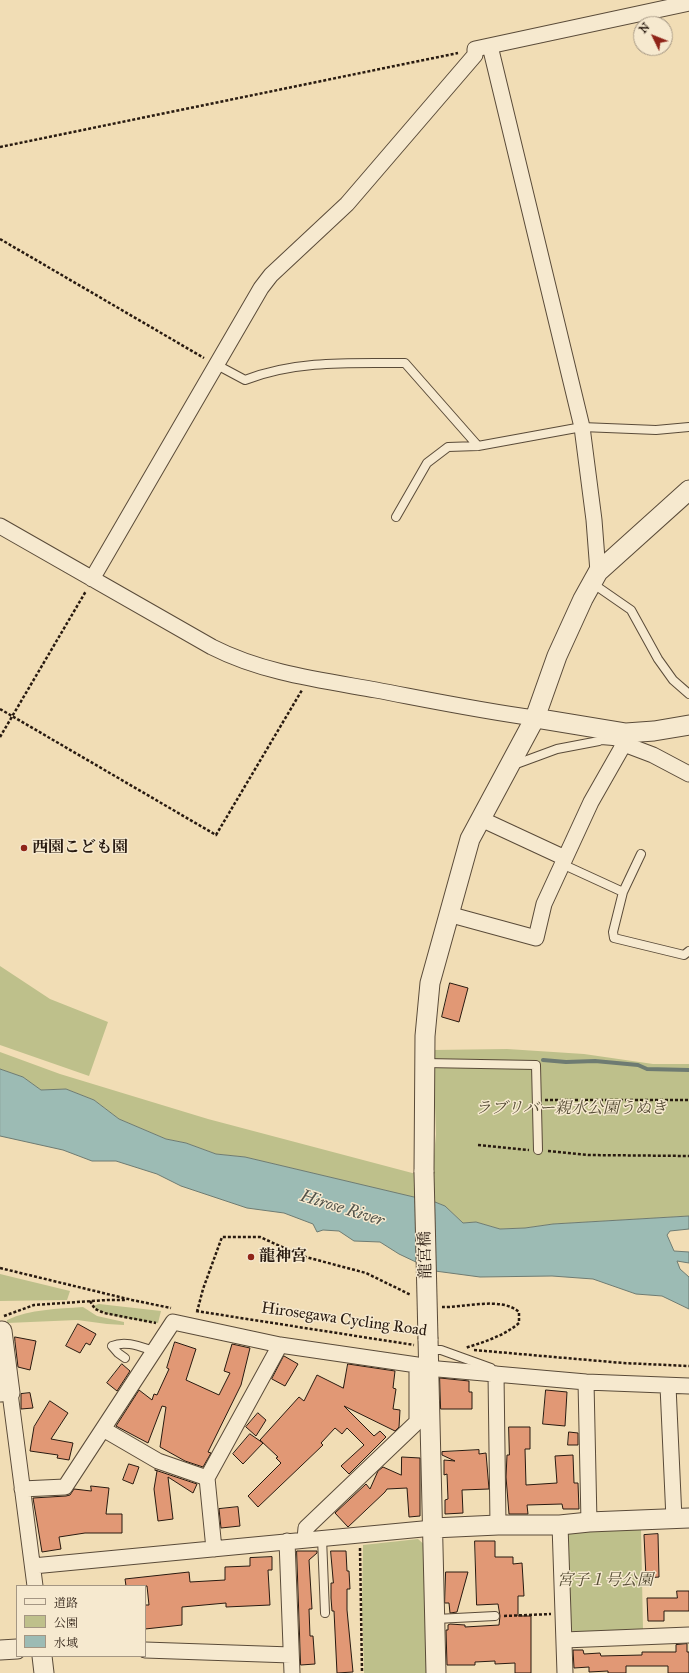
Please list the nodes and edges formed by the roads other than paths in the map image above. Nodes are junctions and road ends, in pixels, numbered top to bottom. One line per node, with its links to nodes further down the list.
1 (689, 3): 2 (street)
2 (482, 48): 3 (street); 4 (street)
3 (217, 365): 6 (lane); 11 (street)
4 (582, 427): 5 (lane); 6 (lane); 10 (street)
5 (689, 428)
6 (478, 446): 8 (lane)
7 (689, 490): 10 (street, 龍宮橋)
8 (396, 517)
9 (0, 526): 11 (street)
10 (595, 578): 12 (lane); 13 (street, 龍宮橋)
11 (92, 579): 13 (street)
12 (689, 694)
13 (535, 718): 15 (street); 16 (street, 龍宮橋)
14 (689, 725): 15 (street)
15 (616, 737): 16 (lane); 17 (street); 20 (street)
16 (512, 760): 18 (street, 龍宮橋)
17 (689, 774)
18 (481, 818): 20 (street); 22 (street, 龍宮橋)
19 (641, 854): 21 (lane)
20 (564, 861): 21 (lane); 22 (street)
21 (623, 892): 23 (lane)
22 (448, 914): 24 (street, 龍宮橋)
23 (689, 951)
24 (424, 1063): 25 (lane); 27 (street, 龍宮橋, bridge)
25 (538, 1150)
26 (1, 1331): 36 (street)
27 (428, 1344): 32 (lane); 44 (street, 龍宮橋)
28 (280, 1345): 29 (street); 38 (street); 46 (street)
29 (154, 1351): 30 (lane); 37 (street)
30 (125, 1358)
31 (438, 1368): 32 (street)
32 (496, 1374): 33 (street); 42 (street)
33 (586, 1382): 34 (street); 41 (street)
34 (668, 1386): 35 (street); 40 (street)
35 (689, 1386)
36 (5, 1394): 39 (street)
37 (103, 1429): 38 (street); 39 (street)
38 (207, 1478): 48 (street)
39 (22, 1489): 49 (street)
40 (681, 1518): 41 (street)
41 (589, 1522): 43 (street)
42 (498, 1525): 43 (street); 44 (street)
43 (560, 1525): 55 (street)
44 (433, 1528): 45 (street); 53 (street, 龍宮橋)
45 (322, 1538): 46 (street); 51 (lane)
46 (305, 1539): 47 (street)
47 (287, 1541): 48 (street); 59 (street)
48 (214, 1549): 49 (street)
49 (33, 1566): 50 (street)
50 (35, 1585)
51 (325, 1613)
52 (495, 1616): 53 (lane)
53 (436, 1619): 63 (street, 龍宮橋)
54 (689, 1635): 55 (street)
55 (564, 1640): 64 (street)
56 (16, 1649): 57 (street)
57 (0, 1650)
58 (146, 1650): 59 (street)
59 (291, 1655): 62 (street)
60 (42, 1657): 61 (street)
61 (44, 1673)
62 (292, 1673)
63 (436, 1673)
64 (565, 1673)

